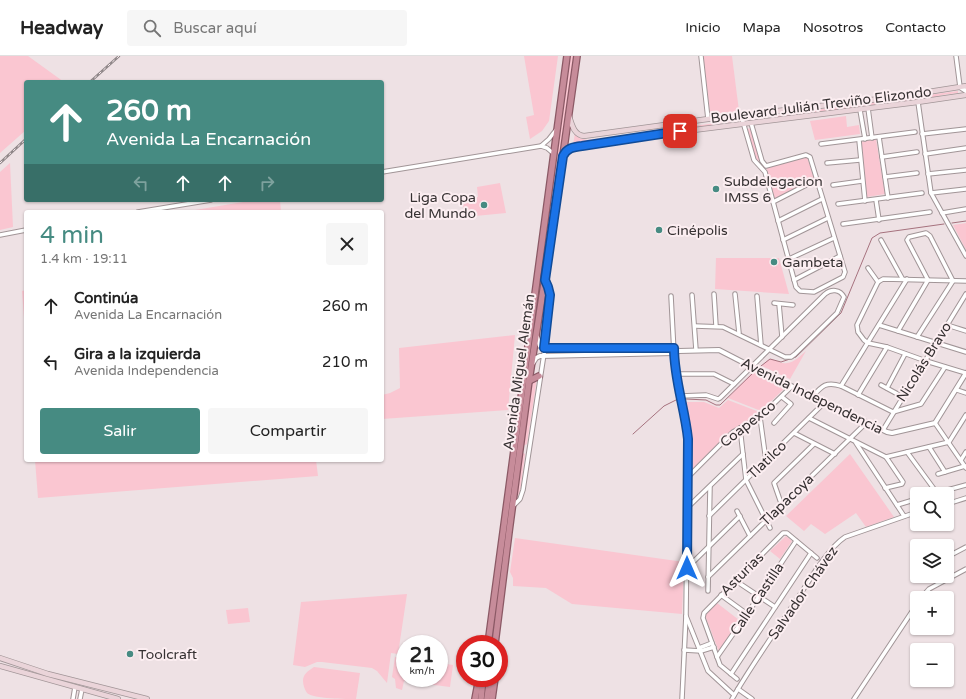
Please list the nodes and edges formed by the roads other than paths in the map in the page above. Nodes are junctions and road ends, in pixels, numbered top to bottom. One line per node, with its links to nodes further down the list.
1 (567, 56): 17 (highway, Avenida Miguel Alemán)
2 (577, 56): 12 (highway, Avenida Miguel Alemán)
3 (701, 56): 13 (street)
4 (956, 56): 6 (street)
5 (966, 86): 6 (main road, Boulevard Julián Treviño Elizondo)
6 (960, 87): 7 (street); 14 (main road, Boulevard Julián Treviño Elizondo)
7 (966, 91)
8 (966, 95): 9 (main road, Boulevard Julián Treviño Elizondo)
9 (918, 102): 10 (main road, Boulevard Julián Treviño Elizondo); 20 (street)
10 (868, 108): 11 (main road, Boulevard Julián Treviño Elizondo); 22 (street)
11 (860, 110): 16 (main road, Boulevard Julián Treviño Elizondo); 23 (street)
12 (568, 115): 15 (main road, Boulevard Julián Treviño Elizondo); 32 (highway, Avenida Miguel Alemán)
13 (708, 119): 14 (main road, Boulevard Julián Treviño Elizondo); 15 (main road, Boulevard Julián Treviño Elizondo)
14 (742, 120): 16 (main road, Boulevard Julián Treviño Elizondo); 25 (main road, Boulevard Julián Treviño Elizondo); 52 (street)
15 (686, 122): 25 (main road)
16 (751, 123): 41 (street)
17 (557, 128): 27 (street); 30 (highway, Avenida Miguel Alemán)
18 (966, 128): 20 (street)
19 (915, 132): 21 (street)
20 (922, 134): 31 (street)
21 (879, 137): 22 (street); 33 (street)
22 (872, 138): 23 (street)
23 (865, 139): 24 (street)
24 (859, 140): 26 (street); 34 (street)
25 (600, 142): 32 (main road, Boulevard Julián Treviño Elizondo)
26 (821, 144)
27 (540, 146): 30 (street); 37 (street)
28 (966, 148): 31 (street)
29 (917, 152): 33 (street)
30 (554, 154): 197 (highway, Avenida Miguel Alemán)
31 (925, 154): 39 (street)
32 (563, 156): 72 (highway, Avenida Miguel Alemán)
33 (882, 157): 40 (street)
34 (860, 160): 35 (street); 42 (street)
35 (827, 163)
36 (966, 170): 39 (street)
37 (384, 172)
38 (917, 173): 40 (street)
39 (928, 174): 46 (street)
40 (885, 177): 47 (street)
41 (816, 180): 48 (street); 52 (street)
42 (862, 181): 43 (street); 50 (street)
43 (833, 185)
44 (966, 189): 46 (street)
45 (922, 193): 47 (street)
46 (931, 193): 57 (street)
47 (888, 198): 49 (street)
48 (822, 199): 58 (street); 60 (street)
49 (876, 200): 50 (street); 59 (street)
50 (865, 201): 53 (street)
51 (199, 202): 55 (street)
52 (773, 202): 60 (street)
53 (838, 204)
54 (966, 209): 57 (street)
55 (150, 210)
56 (930, 212): 59 (street)
57 (942, 213): 68 (street)
58 (828, 218): 64 (street); 65 (street)
59 (879, 220): 61 (street)
60 (778, 221): 65 (street)
61 (843, 224)
62 (24, 230): 63 (street)
63 (0, 234)
64 (834, 238): 67 (street); 69 (street)
65 (783, 240): 69 (street)
66 (880, 240): 71 (street)
67 (840, 256): 73 (street); 73 (street)
68 (966, 256)
69 (789, 259): 73 (street)
70 (868, 268): 77 (street)
71 (905, 279): 74 (street); 77 (street); 87 (street)
72 (545, 280): 93 (highway, Avenida Miguel Alemán); 101 (street)
73 (794, 280)
74 (928, 280): 75 (street); 75 (street); 91 (street)
75 (953, 281): 76 (street); 96 (street)
76 (966, 281)
77 (878, 282): 97 (street)
78 (714, 294): 90 (street)
79 (735, 294): 94 (street)
80 (966, 294): 88 (street, Nicolás Bravo)
81 (692, 295): 89 (street)
82 (671, 296): 102 (street)
83 (757, 296): 99 (street)
84 (774, 303): 85 (street)
85 (779, 304): 86 (street); 95 (street)
86 (793, 305)
87 (879, 325): 91 (street); 97 (street)
88 (947, 325): 92 (street); 98 (street, Nicolás Bravo)
89 (695, 326): 90 (street); 104 (street)
90 (716, 326): 94 (street)
91 (898, 331): 96 (street)
92 (966, 331)
93 (536, 332): 101 (street); 112 (highway, Avenida Miguel Alemán)
94 (739, 333): 99 (street)
95 (782, 337): 103 (street); 103 (street)
96 (917, 337): 98 (street)
97 (868, 343): 100 (street); 120 (street)
98 (937, 343): 106 (street); 110 (street, Nicolás Bravo)
99 (761, 345): 103 (street)
100 (887, 347): 108 (street); 125 (street)
101 (544, 348): 102 (street); 109 (street)
102 (674, 348): 105 (street); 107 (street)
103 (769, 349): 113 (street)
104 (696, 350): 105 (street, Avenida Independencia); 113 (street, Avenida Independencia)
105 (679, 351): 107 (street, Avenida Independencia)
106 (966, 352)
107 (674, 353): 109 (street, Avenida Independencia); 115 (street)
108 (905, 354): 110 (street); 122 (street)
109 (543, 356): 112 (street); 116 (street)
110 (926, 361): 111 (street); 128 (street, Nicolás Bravo)
111 (945, 367): 114 (street); 131 (street)
112 (531, 368): 117 (highway, Avenida Miguel Alemán)
113 (754, 368): 118 (street); 121 (street, Avenida Independencia)
114 (966, 373): 123 (street)
115 (677, 374): 118 (street); 129 (street)
116 (539, 376): 117 (highway); 168 (street)
117 (529, 381): 168 (highway, Avenida Miguel Alemán)
118 (734, 384): 129 (street)
119 (881, 385): 122 (street)
120 (841, 386): 125 (street); 127 (street)
121 (791, 387): 126 (street, Coapexco); 127 (street, Avenida Independencia)
122 (887, 388): 128 (street)
123 (956, 390): 124 (street); 137 (street)
124 (966, 393)
125 (858, 395): 131 (street)
126 (782, 397): 133 (street, Coapexco); 135 (street)
127 (812, 397): 130 (street, Avenida Independencia)
128 (902, 397): 131 (street, Nicolás Bravo)
129 (682, 398): 156 (street)
130 (824, 403): 134 (street, Tlatilco); 136 (street, Avenida Independencia)
131 (893, 412): 139 (street, Nicolás Bravo)
132 (966, 415): 143 (street)
133 (760, 417): 138 (street, Coapexco); 152 (street)
134 (809, 418): 140 (street, Tlatilco); 141 (street)
135 (774, 423)
136 (866, 423): 139 (street, Avenida Independencia); 141 (street, Tlapacoya)
137 (935, 423): 139 (street, Avenida Independencia); 143 (street)
138 (740, 428): 148 (street); 156 (street, Coapexco)
139 (883, 430)
140 (794, 433): 144 (street); 152 (street, Tlatilco)
141 (850, 440): 142 (street); 149 (street, Tlapacoya)
142 (855, 442): 150 (street); 162 (street)
143 (948, 442): 145 (street); 151 (street)
144 (814, 444): 149 (street); 167 (street)
145 (929, 447): 146 (street); 154 (street)
146 (907, 452): 150 (street); 160 (street)
147 (966, 452): 151 (street)
148 (743, 454): 157 (street); 159 (street)
149 (835, 454): 167 (street, Tlapacoya)
150 (886, 456): 162 (street)
151 (961, 460): 153 (street)
152 (766, 461): 157 (street, Tlatilco)
153 (965, 467): 154 (street)
154 (945, 472): 155 (street)
155 (938, 474)
156 (687, 478): 169 (street)
157 (746, 480): 172 (street, Tlatilco); 175 (street)
158 (966, 484): 161 (street)
159 (710, 487): 169 (street); 172 (street)
160 (931, 487)
161 (954, 487)
162 (885, 488): 166 (street)
163 (966, 500): 165 (street)
164 (910, 501): 166 (street)
165 (954, 503)
166 (897, 505): 174 (street)
167 (782, 506): 175 (street, Tlapacoya)
168 (512, 507): 196 (highway, Avenida Miguel Alemán)
169 (687, 508): 184 (street)
170 (737, 511): 173 (street)
171 (910, 514): 174 (street, Salvador Chávez)
172 (710, 516): 179 (street)
173 (740, 516): 177 (street); 179 (street)
174 (904, 516): 212 (street, Salvador Chávez)
175 (766, 521): 176 (street); 177 (street, Tlapacoya)
176 (770, 528)
177 (750, 536): 186 (street, Tlapacoya)
178 (796, 540): 181 (street); 187 (street, Asturias); 191 (street, Calle Castilla)
179 (708, 547): 184 (street); 186 (street)
180 (966, 547): 182 (street)
181 (811, 553): 183 (street); 192 (street)
182 (954, 553)
183 (818, 558)
184 (687, 568): 194 (street)
185 (966, 569): 189 (street)
186 (708, 577): 188 (street)
187 (736, 581): 190 (street, Asturias); 191 (street)
188 (708, 591)
189 (927, 591)
190 (721, 595): 193 (street); 198 (street, Asturias)
191 (759, 596): 192 (street); 193 (street, Calle Castilla)
192 (775, 607): 204 (street)
193 (747, 614): 201 (street, Calle Castilla)
194 (686, 615): 199 (street); 200 (street)
195 (910, 615): 224 (street)
196 (497, 634)
197 (489, 635)
198 (713, 645): 200 (street); 201 (street)
199 (684, 650): 200 (street); 221 (street)
200 (700, 650): 213 (street)
201 (717, 657): 204 (street)
202 (0, 658): 219 (main road)
203 (0, 666): 210 (main road)
204 (731, 674): 205 (street)
205 (737, 679)
206 (477, 687): 220 (highway)
207 (482, 687): 214 (highway)
208 (490, 687): 215 (highway)
209 (492, 687): 215 (highway)
210 (75, 688): 211 (main road); 216 (street)
211 (82, 689): 217 (street); 218 (main road)
212 (738, 689): 213 (street, Salvador Chávez); 223 (street)
213 (734, 695): 222 (street, Salvador Chávez)
214 (481, 697)
215 (489, 698)
216 (73, 699)
217 (80, 699)
218 (118, 699)
219 (147, 699)
220 (475, 699)
221 (682, 699)
222 (732, 699)
223 (752, 699)
224 (854, 699)

